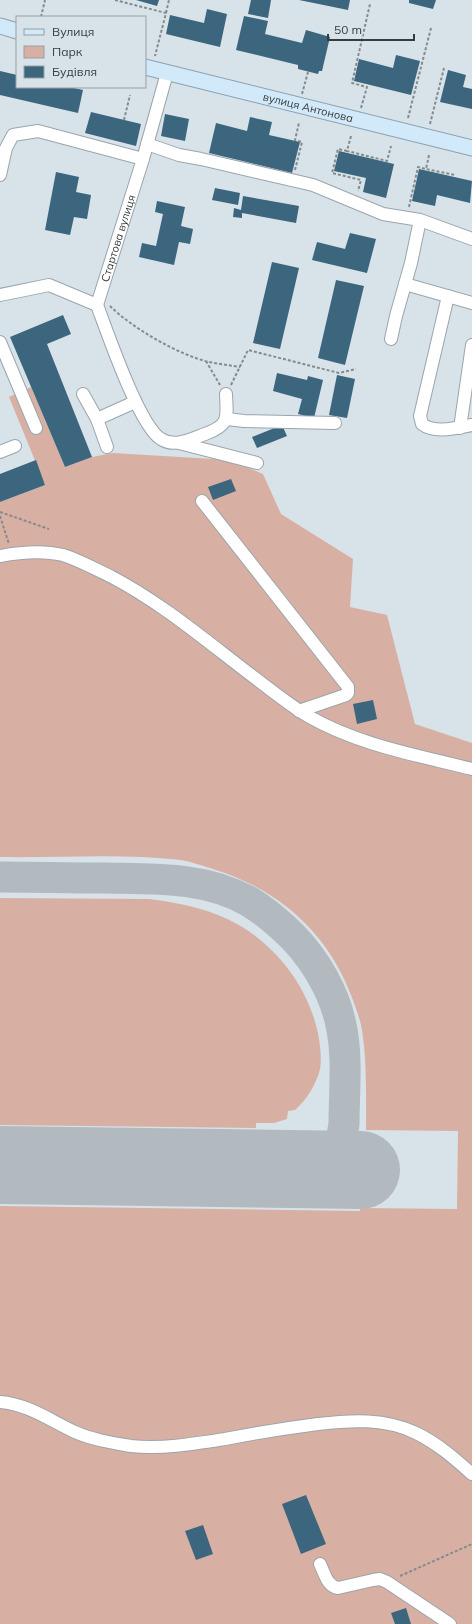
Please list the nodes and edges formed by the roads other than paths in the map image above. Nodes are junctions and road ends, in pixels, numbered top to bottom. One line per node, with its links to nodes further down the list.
1 (0, 26): 2 (main road)
2 (16, 31)
3 (146, 67): 4 (main road, вулиця Антонова)
4 (167, 73): 5 (street, Стартова вулиця); 6 (main road, вулиця Антонова)
5 (147, 144): 7 (street, Стартова вулиця); 9 (street)
6 (472, 148)
7 (143, 159): 8 (street); 14 (street, Стартова вулиця)
8 (0, 175)
9 (420, 220): 10 (street); 11 (street)
10 (472, 239)
11 (405, 284): 13 (street); 16 (street)
12 (0, 296): 14 (street)
13 (448, 296): 15 (street); 27 (street)
14 (98, 300): 21 (street)
15 (472, 304)
16 (390, 339)
17 (0, 342): 26 (street)
18 (472, 345): 27 (street)
19 (84, 394): 22 (street)
20 (226, 394): 23 (street)
21 (136, 402): 22 (street); 28 (street)
22 (97, 419): 30 (street)
23 (227, 419): 24 (street); 28 (street)
24 (335, 423)
25 (472, 425): 27 (street)
26 (36, 428)
27 (460, 428)
28 (179, 443): 32 (street)
29 (15, 446): 31 (street)
30 (107, 447)
31 (0, 452)
32 (257, 463)
33 (202, 501): 35 (street)
34 (0, 556): 35 (street)
35 (299, 711): 36 (street)
36 (472, 769)
37 (0, 1402): 38 (street)
38 (472, 1474)
39 (320, 1564): 40 (street)
40 (450, 1624)

